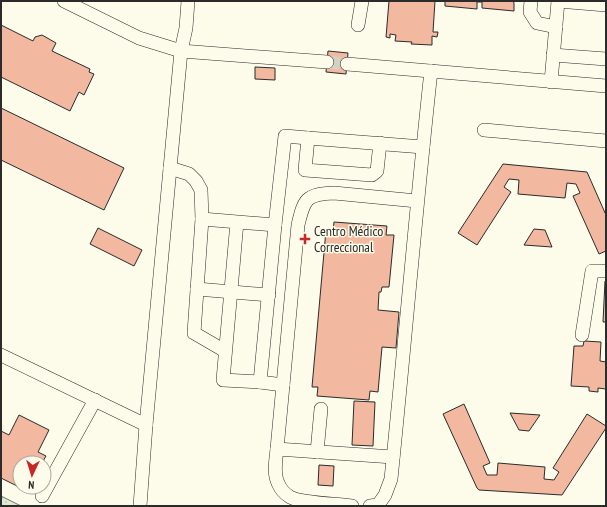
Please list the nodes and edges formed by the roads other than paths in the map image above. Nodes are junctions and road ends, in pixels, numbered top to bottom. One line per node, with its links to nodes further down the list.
1 (64, 1): 9 (lane)
2 (188, 1): 9 (lane)
3 (362, 1): 7 (lane)
4 (531, 1): 8 (lane)
5 (558, 1): 6 (lane); 8 (lane)
6 (606, 5)
7 (358, 25)
8 (556, 27): 10 (lane)
9 (181, 51): 12 (lane); 22 (lane)
10 (553, 55): 11 (lane); 15 (lane)
11 (606, 59)
12 (327, 62)
13 (347, 64): 14 (lane)
14 (431, 71): 15 (lane); 21 (lane)
15 (551, 82): 16 (lane)
16 (606, 86)
17 (484, 130): 19 (lane)
18 (308, 138): 20 (lane); 20 (lane); 26 (lane)
19 (606, 141)
20 (380, 143): 21 (lane)
21 (423, 147): 23 (lane)
22 (170, 168): 24 (lane); 38 (lane)
23 (417, 201): 35 (lane); 41 (lane)
24 (202, 218): 25 (lane); 28 (lane)
25 (237, 222): 26 (lane); 29 (lane)
26 (275, 225): 30 (lane)
27 (606, 271): 31 (lane)
28 (197, 289): 29 (lane); 32 (lane)
29 (230, 292): 30 (lane); 32 (lane)
30 (268, 295): 34 (lane)
31 (582, 335)
32 (225, 351): 34 (lane)
33 (1, 355): 36 (lane)
34 (260, 382): 35 (lane)
35 (283, 385): 39 (lane)
36 (95, 400): 38 (lane); 42 (lane)
37 (321, 410): 40 (lane)
38 (146, 425): 43 (lane)
39 (276, 448): 40 (lane); 44 (lane)
40 (317, 452): 41 (lane)
41 (393, 457): 45 (lane)
42 (42, 496)
43 (140, 506)
44 (352, 506)
45 (370, 506)

